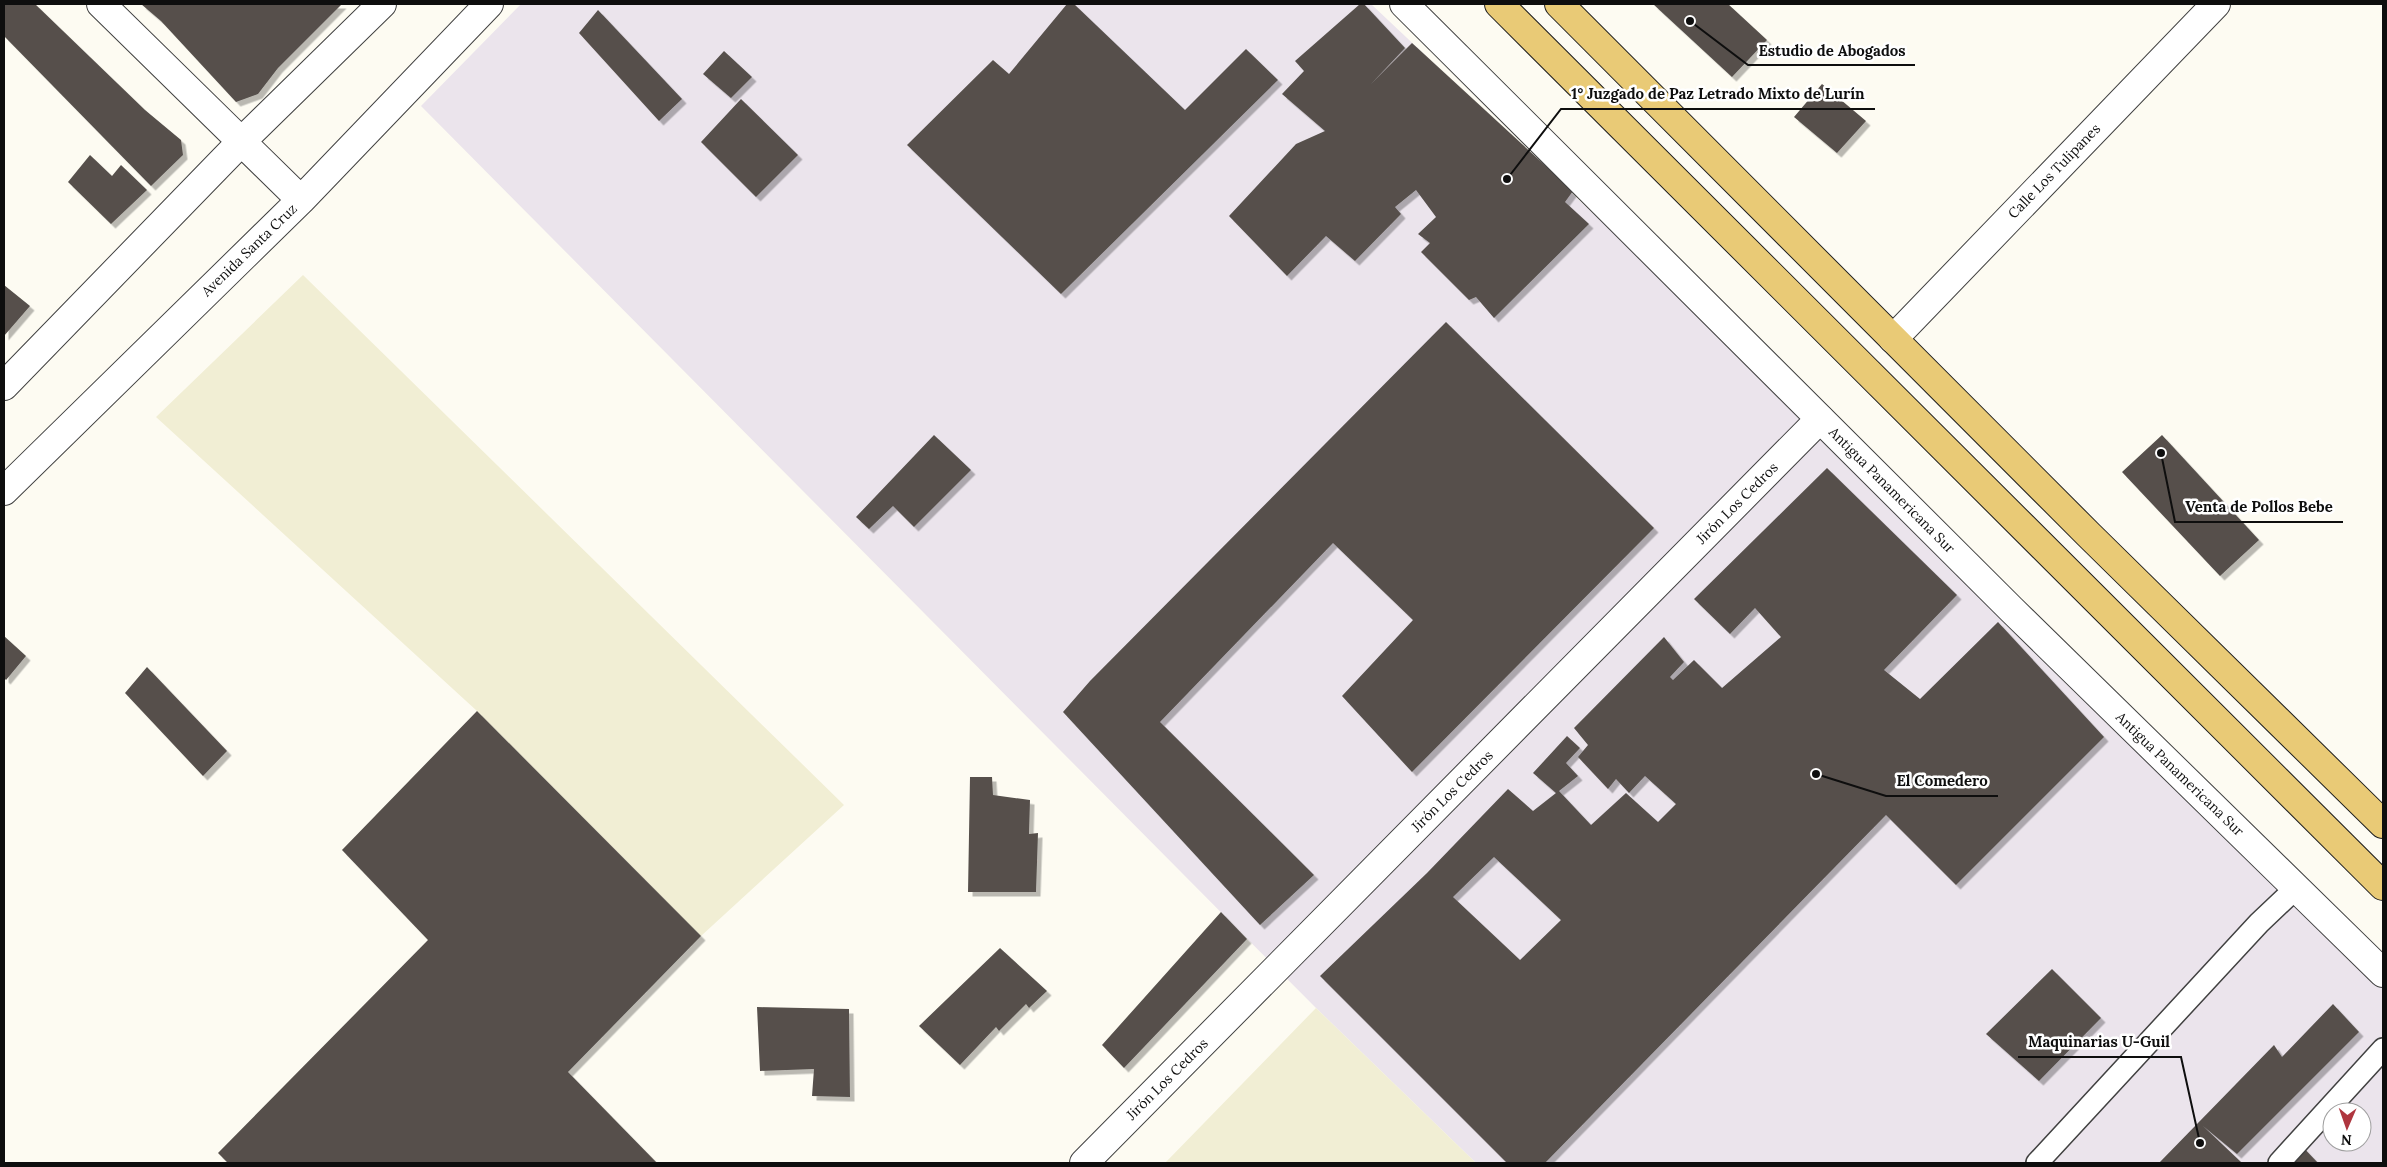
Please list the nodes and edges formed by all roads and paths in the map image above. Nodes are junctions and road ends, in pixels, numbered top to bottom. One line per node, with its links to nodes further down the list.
1 (101, 4): 8 (street)
2 (382, 4): 8 (street)
3 (489, 4): 9 (street, Avenida Santa Cruz)
4 (1404, 4): 12 (street, Antigua Panamericana Sur)
5 (1499, 4): 15 (main road)
6 (1559, 4): 10 (main road)
7 (2216, 4): 10 (street, Calle Los Tulipanes)
8 (241, 142): 9 (street); 11 (street)
9 (301, 200): 13 (street, Avenida Santa Cruz)
10 (1893, 339): 14 (main road)
11 (4, 386)
12 (1820, 419): 16 (street, Antigua Panamericana Sur); 19 (street, Jirón Los Cedros)
13 (4, 491)
14 (2383, 824)
15 (2383, 886)
16 (2296, 888): 17 (street, Antigua Panamericana Sur); 20 (lane)
17 (2383, 973)
18 (2383, 1049): 21 (lane)
19 (1084, 1163)
20 (2038, 1163)
21 (2279, 1163)

